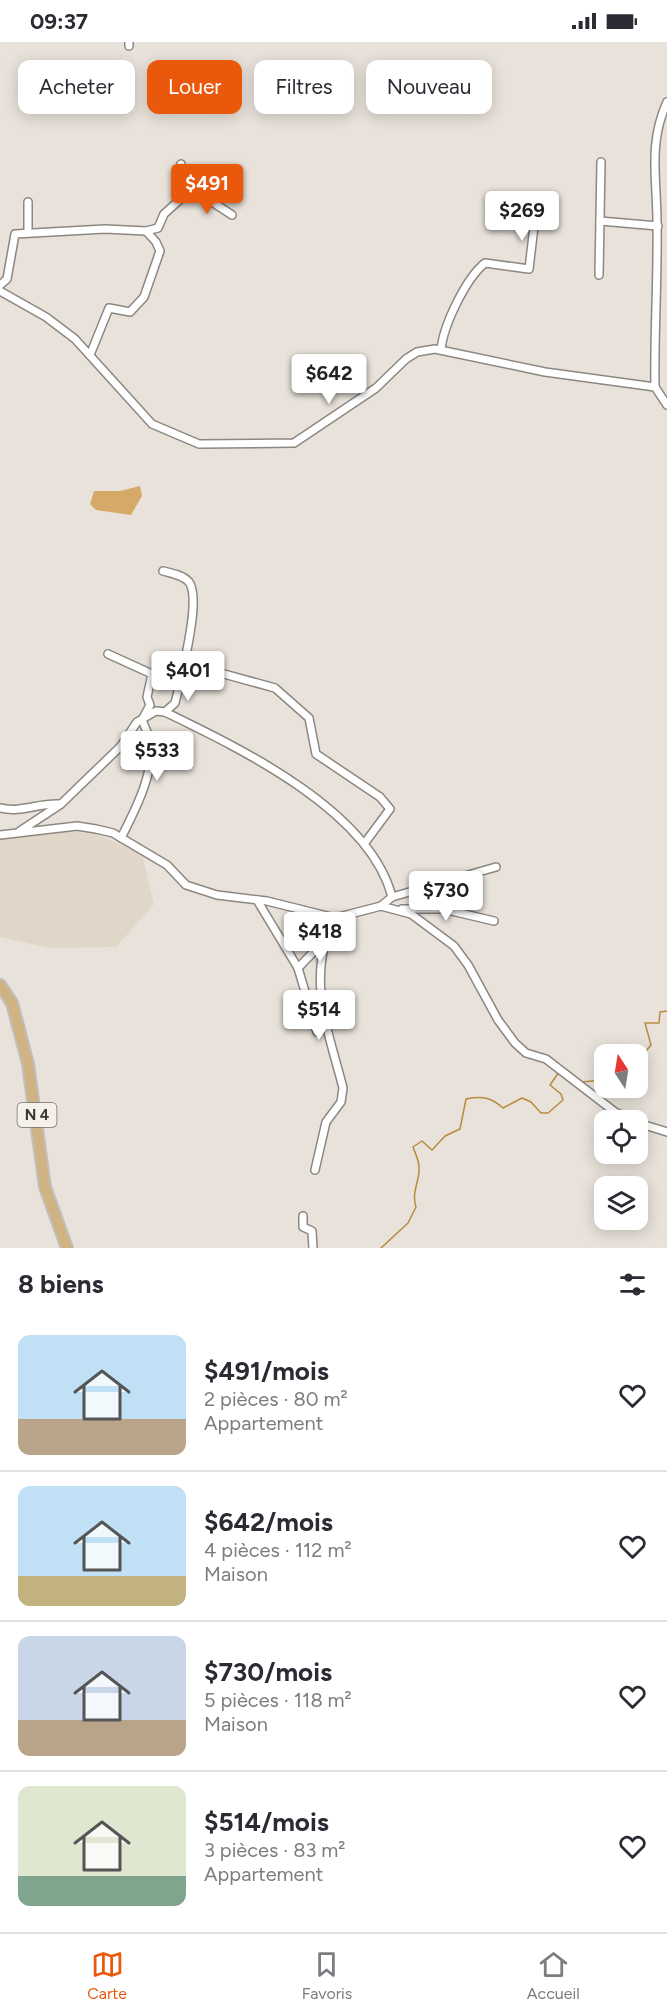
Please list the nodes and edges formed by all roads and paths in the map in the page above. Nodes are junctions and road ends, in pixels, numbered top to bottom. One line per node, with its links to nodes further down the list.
1 (667, 102): 9 (street)
2 (601, 162): 8 (street)
3 (181, 164): 4 (street)
4 (187, 190): 6 (street); 10 (street)
5 (28, 202): 11 (street)
6 (232, 215)
7 (535, 218): 15 (street)
8 (600, 221): 9 (street); 12 (street)
9 (657, 226): 17 (street)
10 (146, 231): 11 (street); 16 (street)
11 (28, 232): 13 (street)
12 (599, 275)
13 (0, 285)
14 (0, 291): 16 (street)
15 (441, 350): 16 (street); 17 (street)
16 (90, 355)
17 (655, 387): 18 (street)
18 (667, 405)
19 (163, 571): 21 (street)
20 (108, 654): 23 (street)
21 (183, 671): 22 (street); 29 (street)
22 (165, 712): 23 (street); 29 (street)
23 (142, 720): 24 (street); 28 (street)
24 (61, 804): 25 (street); 26 (street)
25 (0, 808)
26 (17, 833): 27 (street); 28 (street)
27 (0, 835)
28 (121, 838): 32 (street)
29 (364, 844): 31 (street)
30 (496, 867): 31 (street)
31 (392, 897): 33 (street)
32 (257, 900): 35 (street); 38 (street)
33 (381, 906): 34 (street); 35 (street)
34 (400, 909): 36 (street); 41 (street)
35 (335, 918): 37 (street)
36 (494, 921)
37 (323, 941): 38 (street); 44 (street)
38 (298, 968): 40 (street)
39 (0, 985): 46 (main road, N 4)
40 (317, 1032)
41 (612, 1110)
42 (648, 1126): 43 (street)
43 (667, 1132)
44 (315, 1170)
45 (303, 1216): 47 (street)
46 (67, 1248)
47 (313, 1248)

